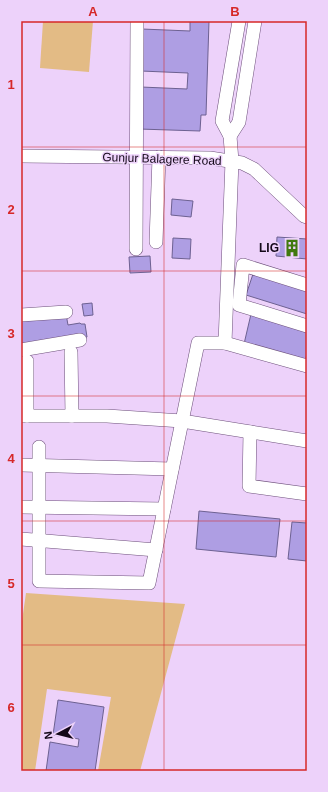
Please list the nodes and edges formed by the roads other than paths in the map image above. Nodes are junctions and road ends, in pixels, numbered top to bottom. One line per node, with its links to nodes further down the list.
1 (137, 21): 6 (street)
2 (239, 21): 4 (street)
3 (256, 21): 4 (street)
4 (230, 136): 8 (street)
5 (21, 156): 6 (street, Gunjur Balagere Road)
6 (137, 157): 7 (street, Gunjur Balagere Road); 11 (street)
7 (160, 157): 8 (street, Gunjur Balagere Road); 10 (street)
8 (232, 161): 9 (street, Gunjur Balagere Road); 17 (street)
9 (307, 217)
10 (156, 242)
11 (136, 249)
12 (307, 285): 15 (street)
13 (66, 312): 14 (street)
14 (21, 315)
15 (307, 326)
16 (80, 340): 19 (street)
17 (225, 343): 20 (street); 23 (street)
18 (71, 352): 22 (street)
19 (24, 356): 21 (street)
20 (307, 366)
21 (24, 416): 22 (street)
22 (72, 416): 23 (street)
23 (182, 421): 24 (street); 29 (street)
24 (250, 432): 25 (street); 30 (street)
25 (307, 442)
26 (39, 447): 28 (street)
27 (21, 464): 28 (street)
28 (39, 465): 29 (street); 32 (street)
29 (172, 469): 33 (street)
30 (307, 494)
31 (21, 507): 32 (street)
32 (39, 507): 33 (street); 35 (street)
33 (164, 509): 36 (street)
34 (21, 539): 35 (street)
35 (39, 540): 36 (street); 36 (street)
36 (156, 550)

